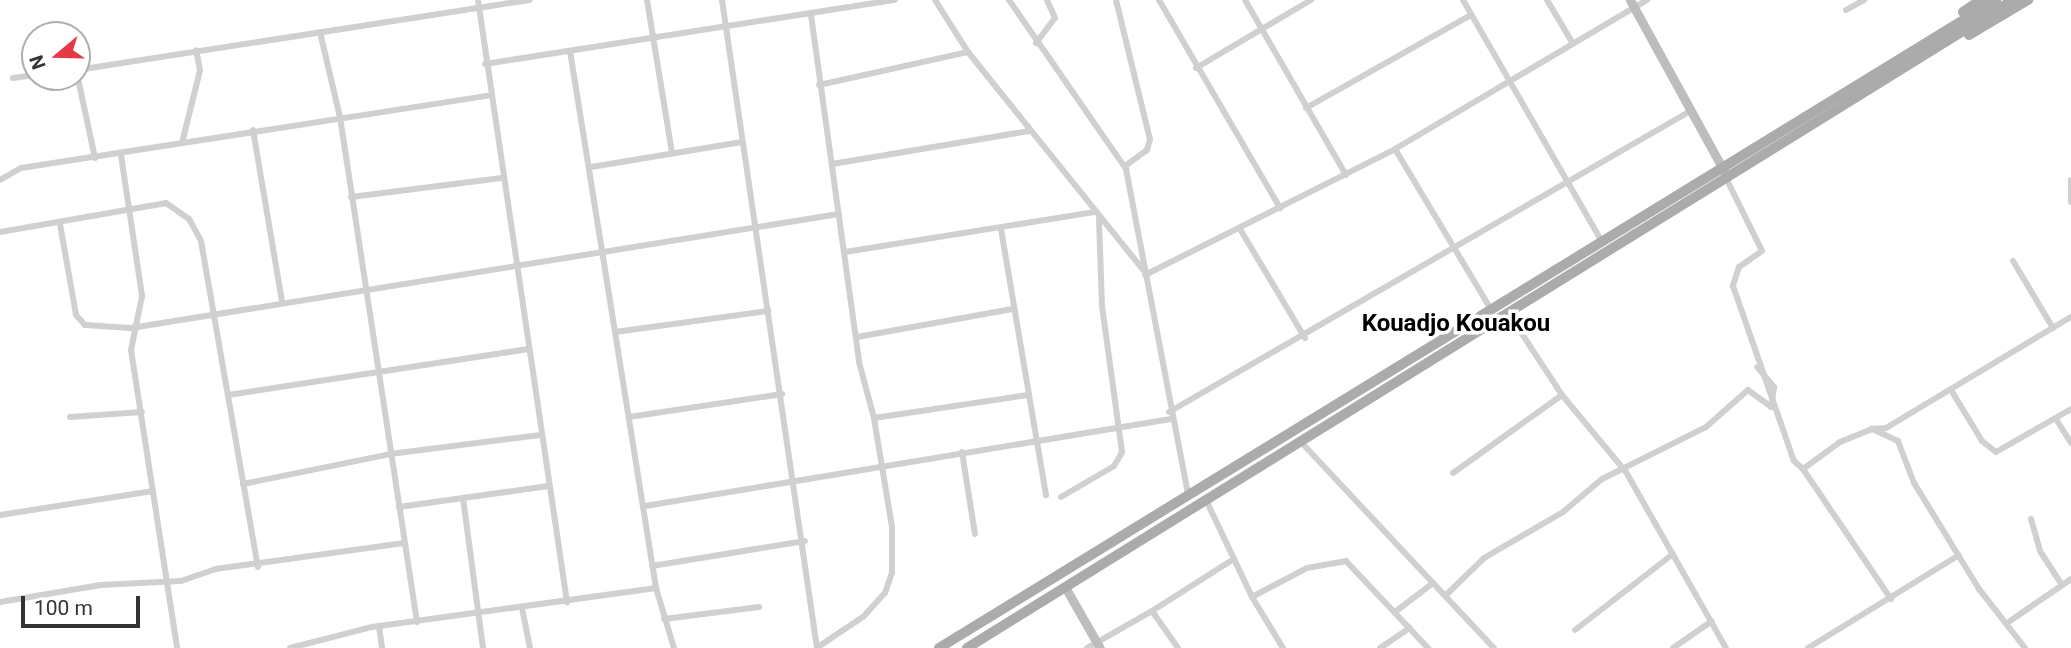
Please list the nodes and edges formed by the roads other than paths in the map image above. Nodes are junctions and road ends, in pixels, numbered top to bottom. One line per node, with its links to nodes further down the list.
1 (478, 0): 22 (street)
2 (530, 0): 22 (street)
3 (647, 0): 30 (street)
4 (722, 0): 26 (street)
5 (895, 0): 24 (street)
6 (935, 0): 35 (street)
7 (1009, 0): 32 (street)
8 (1047, 0): 32 (street)
9 (1116, 0): 58 (street)
10 (1158, 0): 37 (street)
11 (1245, 0): 27 (street)
12 (1311, 0): 27 (street)
13 (1463, 0): 25 (street)
14 (1547, 0): 31 (street)
15 (1647, 0): 21 (street)
16 (1864, 0): 23 (street)
17 (1981, 0): 29 (main road)
18 (1996, 0): 29 (main road)
19 (2013, 0): 29 (main road)
20 (2028, 0): 29 (main road)
21 (1632, 4): 31 (street); 46 (street)
22 (478, 10): 28 (street); 36 (street)
23 (1846, 10)
24 (811, 15): 26 (street); 42 (street)
25 (1471, 15): 41 (street); 45 (street)
26 (726, 26): 30 (street); 50 (street)
27 (1262, 28): 37 (street); 45 (street)
28 (320, 32): 33 (street); 47 (street)
29 (1949, 35): 59 (main road); 62 (main road)
30 (653, 36): 34 (street); 53 (street)
31 (1572, 42): 41 (street)
32 (1036, 43): 58 (street)
33 (196, 50): 38 (street); 51 (street)
34 (570, 51): 36 (street); 57 (street)
35 (968, 52): 42 (street); 49 (street)
36 (485, 64): 44 (street)
37 (1196, 68): 68 (street)
38 (91, 69)
39 (21, 77): 40 (street)
40 (13, 78)
41 (1507, 80): 52 (street); 65 (street)
42 (819, 85): 56 (street)
43 (81, 91): 55 (street)
44 (488, 96): 47 (street); 61 (street)
45 (1306, 108): 60 (street)
46 (1694, 110): 59 (street); 65 (street)
47 (340, 117): 48 (street); 66 (street)
48 (253, 130): 51 (street); 86 (street)
49 (1030, 131): 56 (street); 70 (street)
50 (742, 142): 53 (street); 74 (street)
51 (182, 143): 54 (street)
52 (1395, 149): 60 (street); 79 (street)
53 (672, 153): 57 (street)
54 (121, 155): 55 (street); 69 (street)
55 (95, 158): 63 (street)
56 (832, 164): 71 (street)
57 (591, 166): 80 (street)
58 (1125, 166): 84 (street)
59 (1722, 166): 62 (street); 78 (main road)
60 (1346, 175): 68 (street)
61 (502, 177): 66 (street); 83 (street)
62 (1726, 178): 91 (main road); 105 (street)
63 (0, 180)
64 (2071, 180): 67 (street)
65 (1566, 181): 78 (street); 79 (street)
66 (351, 197): 85 (street)
67 (2071, 202)
68 (1280, 208): 76 (street)
69 (132, 212): 73 (street); 90 (street); 93 (street)
70 (1094, 212): 72 (street); 75 (street)
71 (839, 214): 74 (street); 81 (street)
72 (1099, 219): 84 (street); 113 (street)
73 (60, 224): 77 (street); 93 (street)
74 (755, 228): 80 (street); 89 (street)
75 (1001, 229): 81 (street); 88 (street)
76 (1240, 229): 84 (street); 97 (street)
77 (0, 232)
78 (1601, 240): 87 (main road)
79 (1453, 248): 87 (street); 97 (street)
80 (603, 249): 83 (street); 95 (street)
81 (845, 252): 96 (street)
82 (2013, 261): 94 (street)
83 (515, 265): 85 (street); 98 (street)
84 (1144, 273): 108 (street)
85 (367, 288): 86 (street); 99 (street)
86 (282, 301): 90 (street)
87 (1490, 308): 129 (main road)
88 (1013, 309): 96 (street); 104 (street)
89 (769, 311): 95 (street); 101 (street)
90 (212, 313): 93 (street); 102 (street)
91 (1510, 314): 103 (street); 117 (main road)
92 (2071, 317): 94 (street)
93 (131, 328): 107 (street)
94 (2053, 328): 100 (street)
95 (615, 332): 109 (street)
96 (857, 337): 111 (street)
97 (1305, 338): 108 (street)
98 (528, 349): 99 (street); 115 (street)
99 (375, 369): 102 (street); 120 (street)
100 (1951, 390): 112 (street); 114 (street)
101 (782, 394): 109 (street); 125 (street)
102 (228, 395): 126 (street)
103 (1562, 395): 123 (street); 124 (street)
104 (1027, 396): 111 (street); 116 (street)
105 (1772, 407): 122 (street); 123 (street)
106 (2071, 410): 112 (street)
107 (142, 412): 110 (street); 128 (street)
108 (1170, 415): 113 (street); 129 (street)
109 (629, 416): 135 (street)
110 (70, 417)
111 (874, 418): 121 (street)
112 (2056, 419): 118 (street)
113 (1119, 426): 116 (street); 131 (street)
114 (1872, 429): 122 (street); 142 (street)
115 (541, 435): 120 (street); 127 (street)
116 (1038, 442): 119 (street); 130 (street)
117 (1301, 442): 133 (main road); 148 (street)
118 (2071, 443)
119 (962, 452): 121 (street); 138 (street)
120 (390, 454): 126 (street); 134 (street)
121 (881, 466): 125 (street); 170 (street)
122 (1803, 469): 154 (street)
123 (1626, 472): 141 (street); 152 (street)
124 (1453, 473)
125 (795, 480): 135 (street); 139 (street)
126 (243, 484): 145 (street)
127 (549, 486): 132 (street); 156 (street)
128 (153, 491): 136 (street); 147 (street)
129 (1188, 493): 177 (main road)
130 (1046, 495)
131 (1061, 497)
132 (463, 498): 134 (street); 161 (street)
133 (1206, 500): 143 (street); 150 (main road)
134 (398, 506): 140 (street)
135 (645, 506): 144 (street)
136 (0, 515)
137 (2031, 519): 149 (street)
138 (975, 534)
139 (805, 541): 144 (street); 170 (street)
140 (404, 543): 145 (street); 165 (street)
141 (1673, 554): 163 (street); 168 (street)
142 (1959, 555): 154 (street); 164 (street)
143 (1231, 560): 153 (street); 159 (street)
144 (652, 566): 151 (street)
145 (258, 567): 147 (street)
146 (2071, 579): 149 (street)
147 (170, 582): 155 (street); 171 (street)
148 (1433, 583): 152 (street); 160 (street)
149 (2062, 585): 164 (street)
150 (1065, 587): 169 (street); 178 (main road)
151 (656, 588): 156 (street); 162 (street)
152 (1446, 595): 184 (street)
153 (1252, 597): 160 (street); 181 (street)
154 (1891, 598): 187 (street)
155 (0, 602)
156 (567, 602): 158 (street)
157 (759, 607): 162 (street)
158 (522, 608): 161 (street); 175 (street)
159 (1152, 611): 169 (street); 180 (street)
160 (1395, 612): 167 (street)
161 (478, 615): 165 (street); 174 (street)
162 (664, 619): 176 (street)
163 (1712, 621): 185 (street); 186 (street)
164 (2010, 621): 188 (street)
165 (417, 622): 166 (street)
166 (379, 626): 172 (street); 173 (street)
167 (1410, 628): 182 (street); 183 (street)
168 (1575, 630)
169 (1098, 645): 179 (street)
170 (819, 646)
171 (177, 648)
172 (290, 648)
173 (382, 648)
174 (483, 648)
175 (530, 648)
176 (674, 648)
177 (939, 648)
178 (967, 648)
179 (1087, 648)
180 (1178, 648)
181 (1283, 648)
182 (1380, 648)
183 (1428, 648)
184 (1494, 648)
185 (1674, 648)
186 (1726, 648)
187 (1808, 648)
188 (2025, 648)

